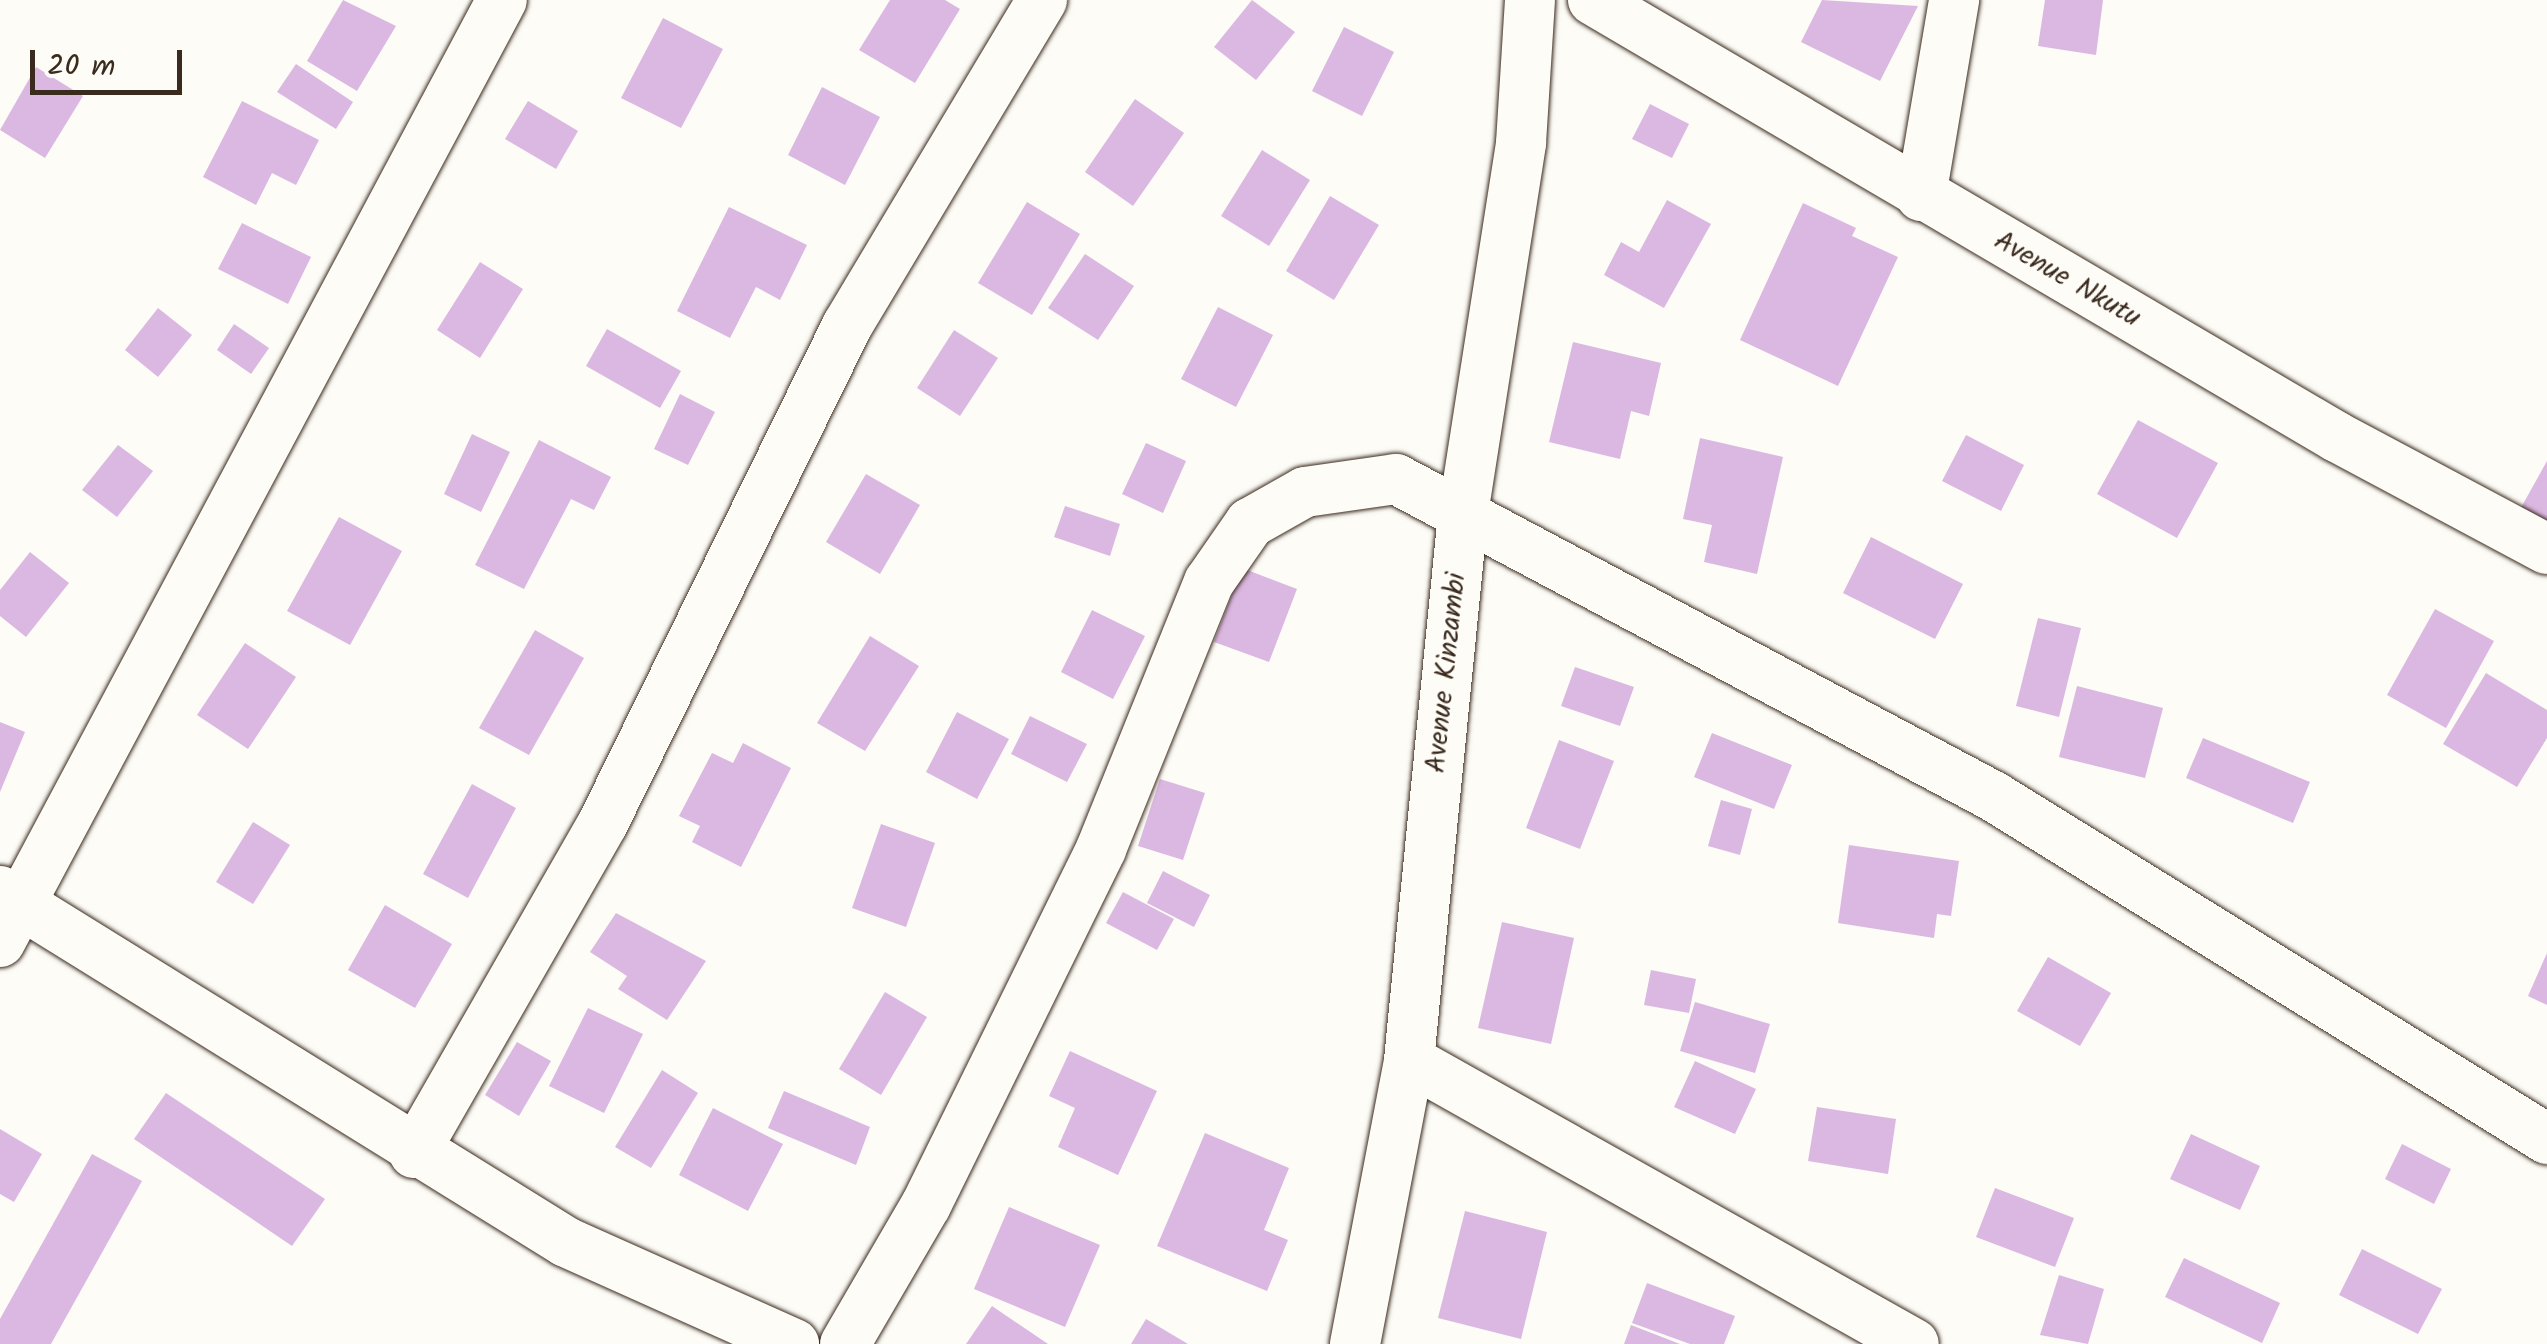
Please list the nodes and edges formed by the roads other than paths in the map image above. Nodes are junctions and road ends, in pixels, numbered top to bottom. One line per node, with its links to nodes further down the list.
1 (502, 0): 9 (street)
2 (1042, 0): 12 (street)
3 (1530, 0): 7 (street, Avenue Kinzambi)
4 (1593, 0): 6 (street, Avenue Nkutu)
5 (1954, 0): 6 (street)
6 (1921, 196): 8 (street, Avenue Nkutu)
7 (1463, 514): 10 (street, Avenue Kinzambi); 11 (street); 14 (street)
8 (2547, 549)
9 (7, 912): 12 (street)
10 (1409, 1060): 15 (street, Avenue Kinzambi); 16 (street)
11 (2547, 1138)
12 (414, 1153): 13 (street)
13 (794, 1344)
14 (844, 1344)
15 (1355, 1344)
16 (1914, 1344)

